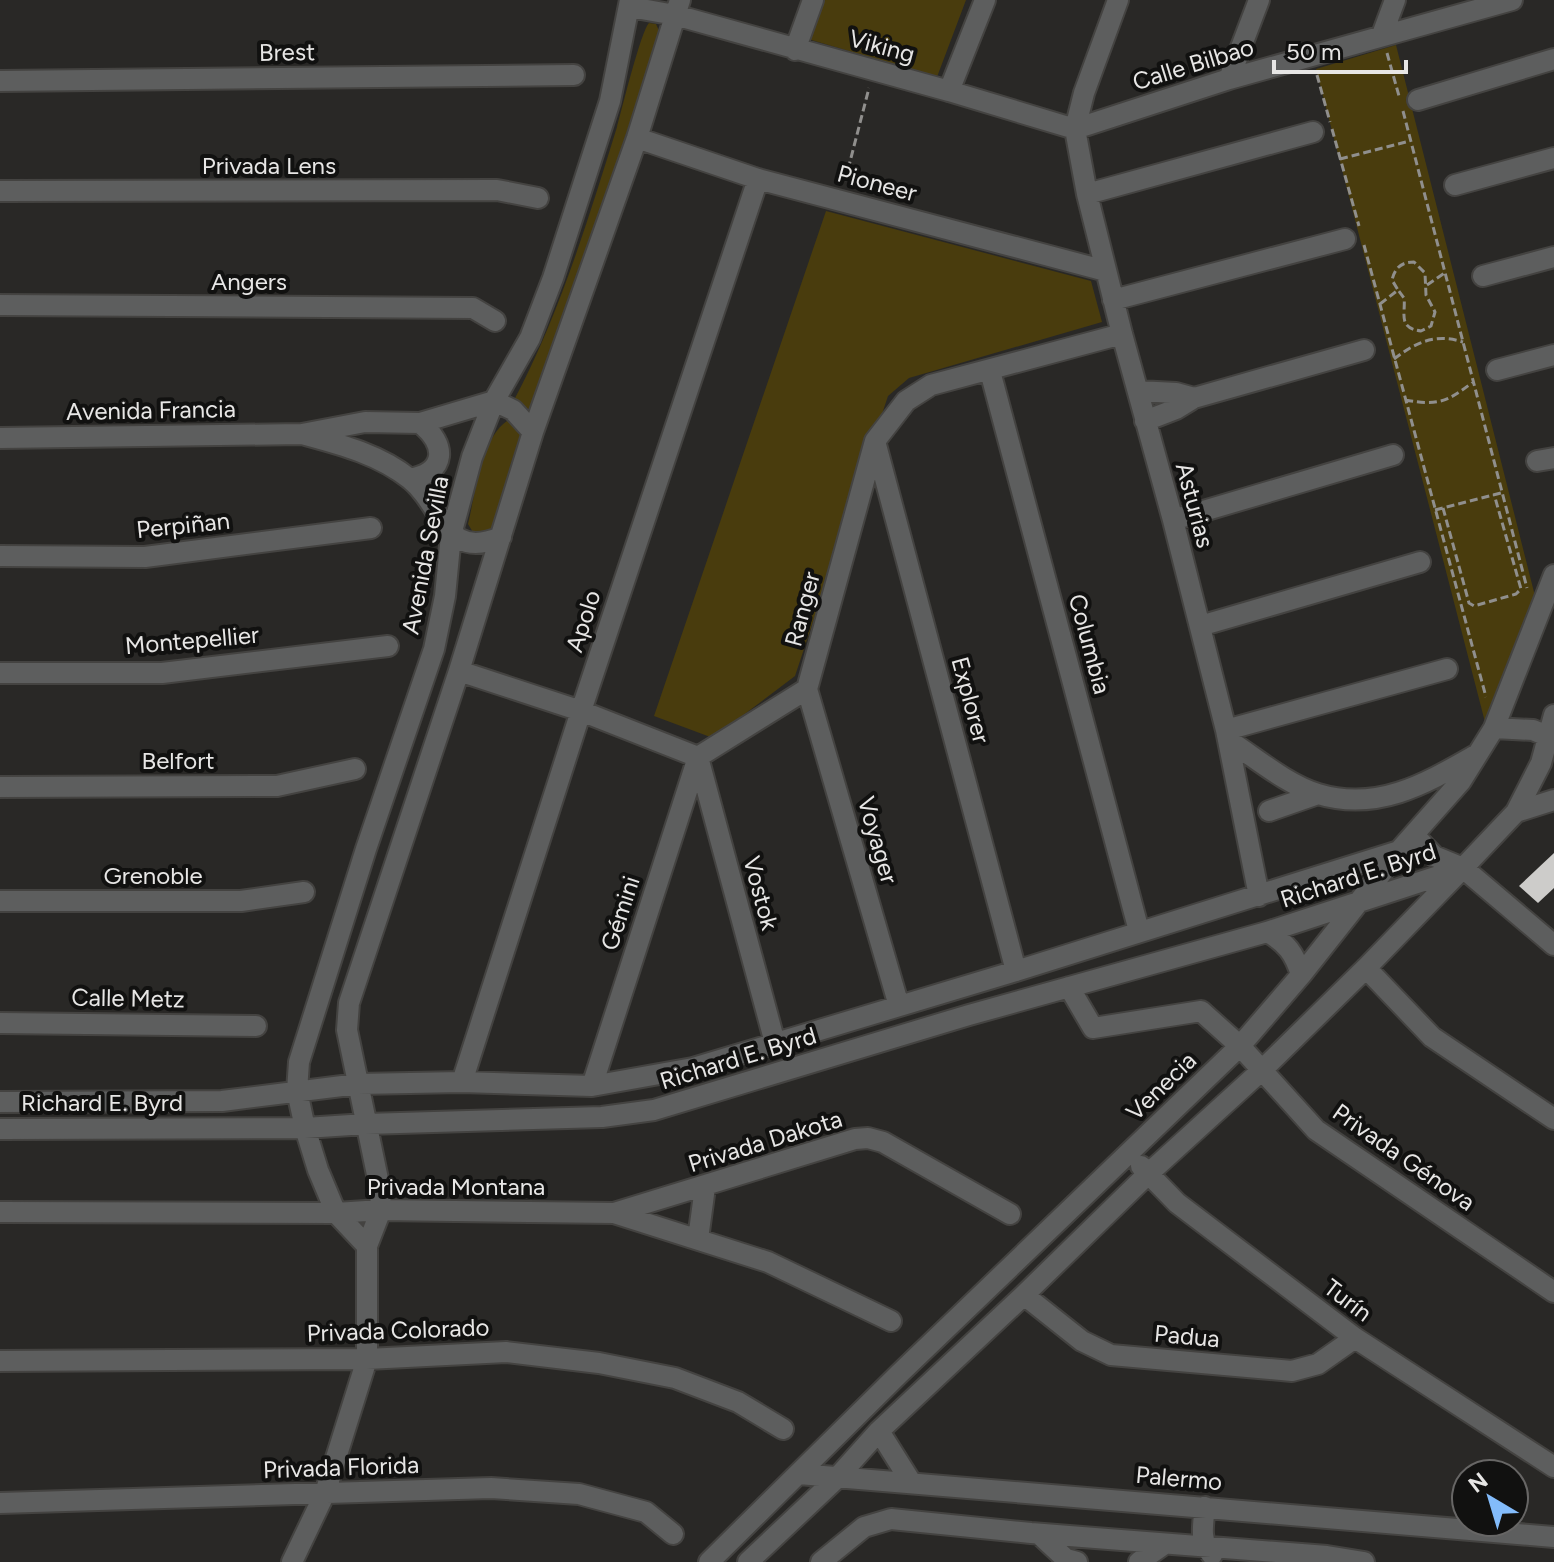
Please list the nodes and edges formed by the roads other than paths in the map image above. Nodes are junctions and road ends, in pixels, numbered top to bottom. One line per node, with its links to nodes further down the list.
1 (813, 0): 10 (street)
2 (985, 0): 15 (street)
3 (1118, 0): 17 (street)
4 (1259, 0): 13 (street)
5 (1395, 0): 9 (street)
6 (1512, 0): 9 (street, Calle Bilbao)
7 (630, 4): 8 (street, Viking); 40 (street, Avenida Sevilla)
8 (677, 8): 10 (street, Viking); 19 (street)
9 (1382, 35): 13 (street, Calle Bilbao)
10 (795, 50): 15 (street, Viking)
11 (1554, 59): 16 (street)
12 (574, 75): 14 (street, Brest)
13 (1229, 79): 17 (street, Calle Bilbao)
14 (0, 81)
15 (949, 91): 17 (street, Viking)
16 (1407, 102)
17 (1075, 129): 24 (street, Asturias)
18 (1313, 132): 24 (street)
19 (637, 138): 21 (street, Pioneer); 43 (street)
20 (1554, 158): 22 (street)
21 (758, 179): 28 (street, Pioneer); 62 (street, Apolo)
22 (1455, 185)
23 (0, 191): 25 (street, Privada Lens)
24 (1087, 194): 28 (street, Asturias)
25 (538, 198)
26 (1356, 239): 30 (street)
27 (1554, 257): 29 (street)
28 (1106, 271): 30 (street, Asturias)
29 (1483, 276)
30 (1113, 300): 33 (street, Asturias)
31 (0, 305): 32 (street, Angers)
32 (495, 321)
33 (1122, 334): 37 (street, Ranger); 38 (street, Asturias)
34 (1364, 350): 39 (street)
35 (1554, 355): 36 (street)
36 (1497, 370)
37 (990, 371): 46 (street, Ranger); 82 (street, Columbia)
38 (1138, 391): 39 (street); 41 (street, Asturias)
39 (1194, 398): 41 (street)
40 (494, 401): 42 (street, Avenida Francia); 43 (street); 51 (street, Avenida Sevilla)
41 (1145, 421): 49 (street, Asturias)
42 (420, 423): 44 (street, Avenida Francia); 48 (street)
43 (533, 432): 52 (street)
44 (302, 434): 45 (street, Avenida Francia); 48 (street, Avenida Francia)
45 (0, 438)
46 (875, 441): 61 (street, Ranger); 86 (street, Explorer)
47 (1393, 455): 49 (street)
48 (410, 479): 51 (street, Avenida Francia)
49 (1173, 520): 56 (street, Asturias)
50 (371, 528): 53 (street, Perpiñan)
51 (451, 535): 52 (street); 98 (street, Avenida Sevilla)
52 (501, 537): 59 (street)
53 (0, 556)
54 (1420, 562): 56 (street)
55 (1554, 575): 64 (street, Venecia)
56 (1200, 626): 65 (street, Asturias)
57 (388, 646): 60 (street, Montepellier)
58 (1447, 669): 65 (street)
59 (459, 671): 62 (street); 96 (street)
60 (0, 673)
61 (807, 689): 68 (street); 89 (street, Voyager)
62 (581, 711): 68 (street); 95 (street, Apolo)
63 (1554, 715): 66 (street)
64 (1494, 728): 66 (street); 67 (street, Venecia)
65 (1227, 735): 71 (street); 79 (street, Asturias)
66 (1552, 737): 74 (street)
67 (1481, 752): 71 (street); 75 (street, Venecia)
68 (698, 757): 92 (street, Vostok); 97 (street, Gémini)
69 (355, 769): 70 (street, Belfort)
70 (0, 787)
71 (1318, 794): 73 (street)
72 (1554, 800): 74 (street)
73 (1269, 811)
74 (1516, 812): 77 (street)
75 (1414, 835): 76 (street, Venecia); 77 (street)
76 (1399, 851): 79 (street, Richard E. Byrd); 81 (street, Venecia)
77 (1463, 868): 81 (street, Richard E. Byrd); 84 (street); 85 (street)
78 (304, 892): 80 (street, Grenoble)
79 (1259, 896): 82 (street, Richard E. Byrd)
80 (0, 901)
81 (1361, 901): 83 (street, Richard E. Byrd); 87 (street, Venecia)
82 (1139, 931): 86 (street, Richard E. Byrd)
83 (1267, 932): 87 (street); 88 (street, Richard E. Byrd)
84 (1554, 945)
85 (1366, 968): 94 (street); 100 (street)
86 (1016, 971): 89 (street, Richard E. Byrd)
87 (1301, 975): 93 (street, Venecia)
88 (1069, 987): 93 (street, Privada Génova); 101 (street, Richard E. Byrd)
89 (899, 1006): 92 (street, Richard E. Byrd)
90 (0, 1023): 91 (street, Calle Metz)
91 (256, 1026)
92 (775, 1043): 97 (street, Richard E. Byrd)
93 (1240, 1046): 94 (street, Privada Génova); 104 (street, Venecia)
94 (1262, 1070): 105 (street); 114 (street, Privada Génova)
95 (462, 1082): 96 (street, Richard E. Byrd); 97 (street, Richard E. Byrd)
96 (358, 1084): 98 (street, Richard E. Byrd); 101 (street)
97 (592, 1086)
98 (297, 1091): 99 (street, Richard E. Byrd); 102 (street, Avenida Sevilla)
99 (0, 1102)
100 (1554, 1119)
101 (366, 1124): 102 (street, Richard E. Byrd); 107 (street)
102 (305, 1128): 103 (street, Richard E. Byrd); 109 (street, Avenida Sevilla)
103 (0, 1129)
104 (1129, 1153): 105 (street, Turín); 123 (street, Venecia)
105 (1149, 1173): 115 (street); 117 (street, Turín)
106 (705, 1187): 110 (street, Privada Dakota); 111 (street, Privada Dakota); 112 (street)
107 (381, 1210): 109 (street, Privada Montana); 110 (street, Privada Montana); 113 (street)
108 (0, 1212): 109 (street, Privada Montana)
109 (336, 1213): 113 (street)
110 (614, 1213): 112 (street, Privada Montana)
111 (1010, 1214)
112 (698, 1239): 116 (street, Privada Montana)
113 (367, 1246): 118 (street)
114 (1554, 1292)
115 (1024, 1295): 117 (street, Padua); 121 (street)
116 (891, 1321)
117 (1355, 1338): 122 (street, Turín)
118 (367, 1359): 119 (street, Privada Colorado); 120 (street, Privada Colorado); 126 (street)
119 (0, 1361)
120 (783, 1429)
121 (879, 1431): 124 (street); 125 (street)
122 (1554, 1467)
123 (799, 1474): 124 (street, Palermo); 136 (street, Venecia)
124 (836, 1479): 125 (street, Palermo); 137 (street)
125 (911, 1482): 128 (street, Palermo)
126 (325, 1493): 127 (street, Privada Florida); 129 (street, Privada Florida); 135 (street)
127 (0, 1503)
128 (1205, 1507): 131 (street, Palermo); 133 (street)
129 (673, 1534)
130 (1039, 1534): 132 (street); 138 (street); 139 (street)
131 (1553, 1534)
132 (1163, 1545): 133 (street); 140 (street)
133 (1212, 1555): 134 (street)
134 (1322, 1559): 141 (street)
135 (292, 1562)
136 (709, 1562)
137 (748, 1562)
138 (821, 1562)
139 (1077, 1562)
140 (1139, 1562)
141 (1364, 1562)

